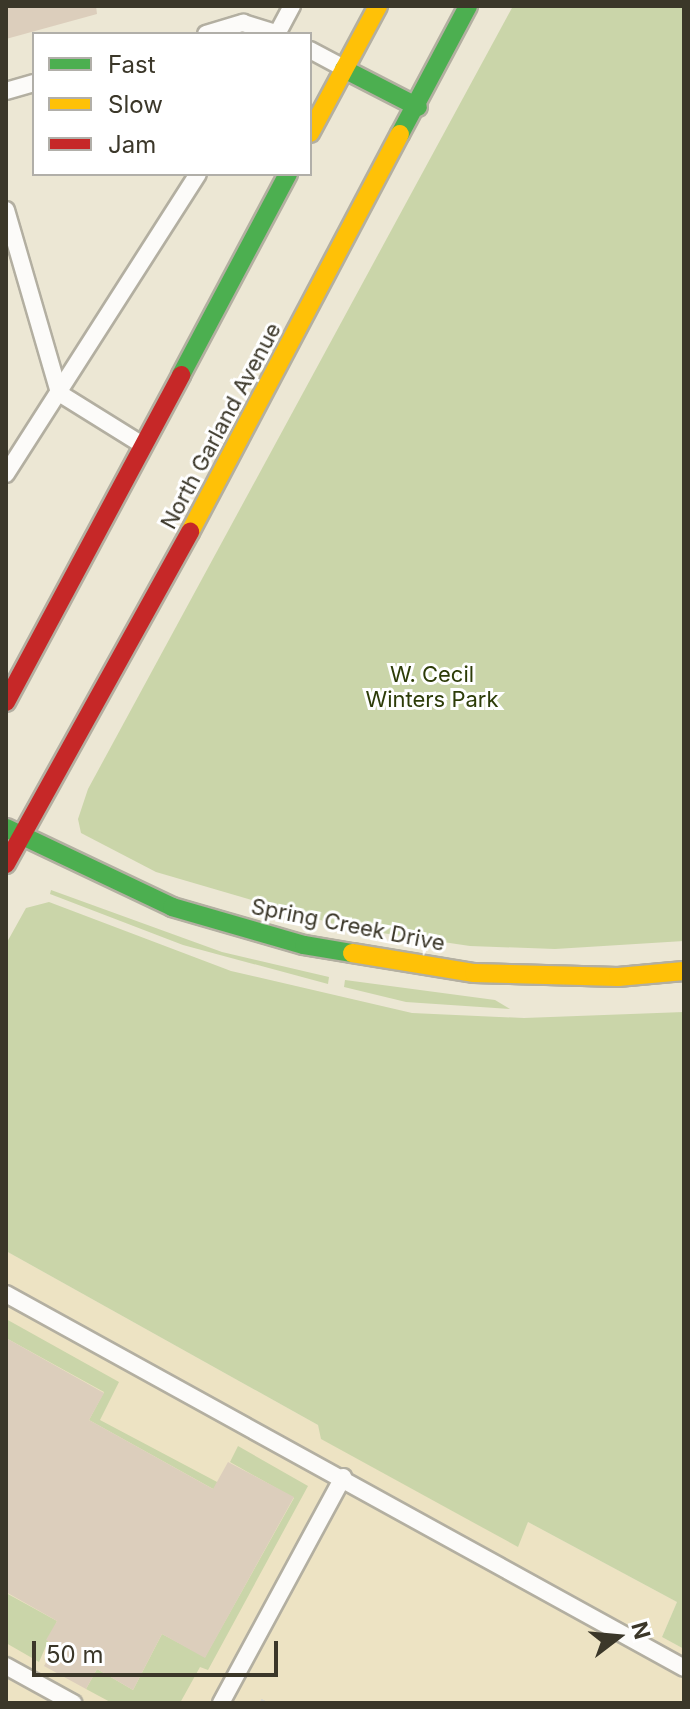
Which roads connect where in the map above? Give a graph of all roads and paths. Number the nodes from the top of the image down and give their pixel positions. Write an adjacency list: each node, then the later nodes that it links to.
1 (292, 6): 6 (lane)
2 (378, 6): 8 (main road)
3 (468, 6): 11 (main road, North Garland Avenue)
4 (213, 32): 5 (lane)
5 (272, 32)
6 (279, 32)
7 (312, 51): 8 (lane)
8 (344, 69): 11 (main road); 12 (main road)
9 (32, 84): 10 (lane)
10 (6, 91)
11 (418, 107): 20 (main road, North Garland Avenue)
12 (312, 129)
13 (197, 176): 16 (lane)
14 (287, 176): 17 (main road)
15 (6, 210): 16 (lane)
16 (59, 393): 17 (lane); 18 (lane)
17 (141, 444): 19 (main road)
18 (6, 474)
19 (6, 702)
20 (13, 832): 21 (main road, North Garland Avenue); 22 (main road, Spring Creek Drive)
21 (6, 864)
22 (684, 971)
23 (6, 1294): 24 (lane)
24 (343, 1477): 26 (lane); 28 (lane)
25 (6, 1666): 27 (lane)
26 (684, 1668)
27 (73, 1703)
28 (221, 1703)

